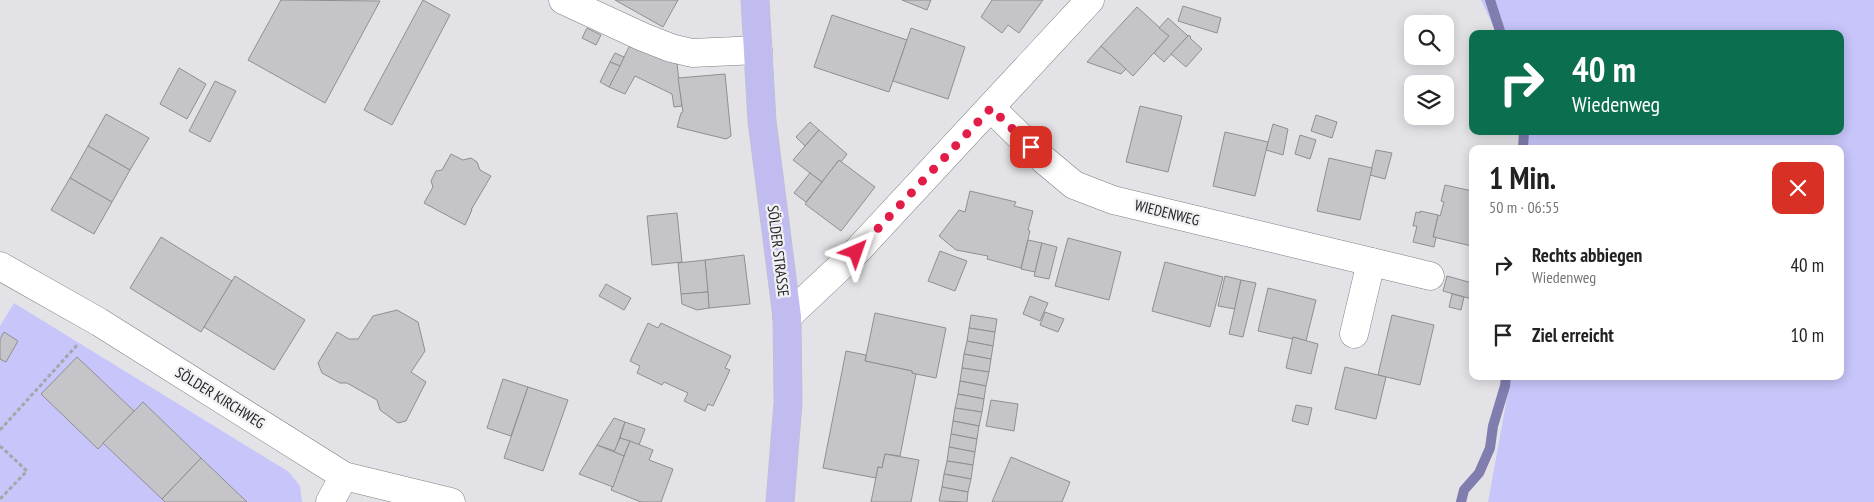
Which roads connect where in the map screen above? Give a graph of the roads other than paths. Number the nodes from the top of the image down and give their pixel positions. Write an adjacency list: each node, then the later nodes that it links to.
1 (563, 0): 4 (street)
2 (755, 0): 4 (main road, SÖLDER STRASSE)
3 (1090, 0): 5 (street)
4 (758, 50): 9 (main road, SÖLDER STRASSE)
5 (991, 108): 6 (street, WIEDENWEG); 9 (street)
6 (1371, 262): 8 (street, WIEDENWEG); 10 (street)
7 (0, 266): 11 (street, SÖLDER KIRCHWEG)
8 (1430, 276)
9 (787, 317): 14 (main road, SÖLDER STRASSE)
10 (1354, 334)
11 (344, 476): 12 (street); 13 (street, SÖLDER KIRCHWEG)
12 (330, 502)
13 (451, 502)
14 (780, 502)

